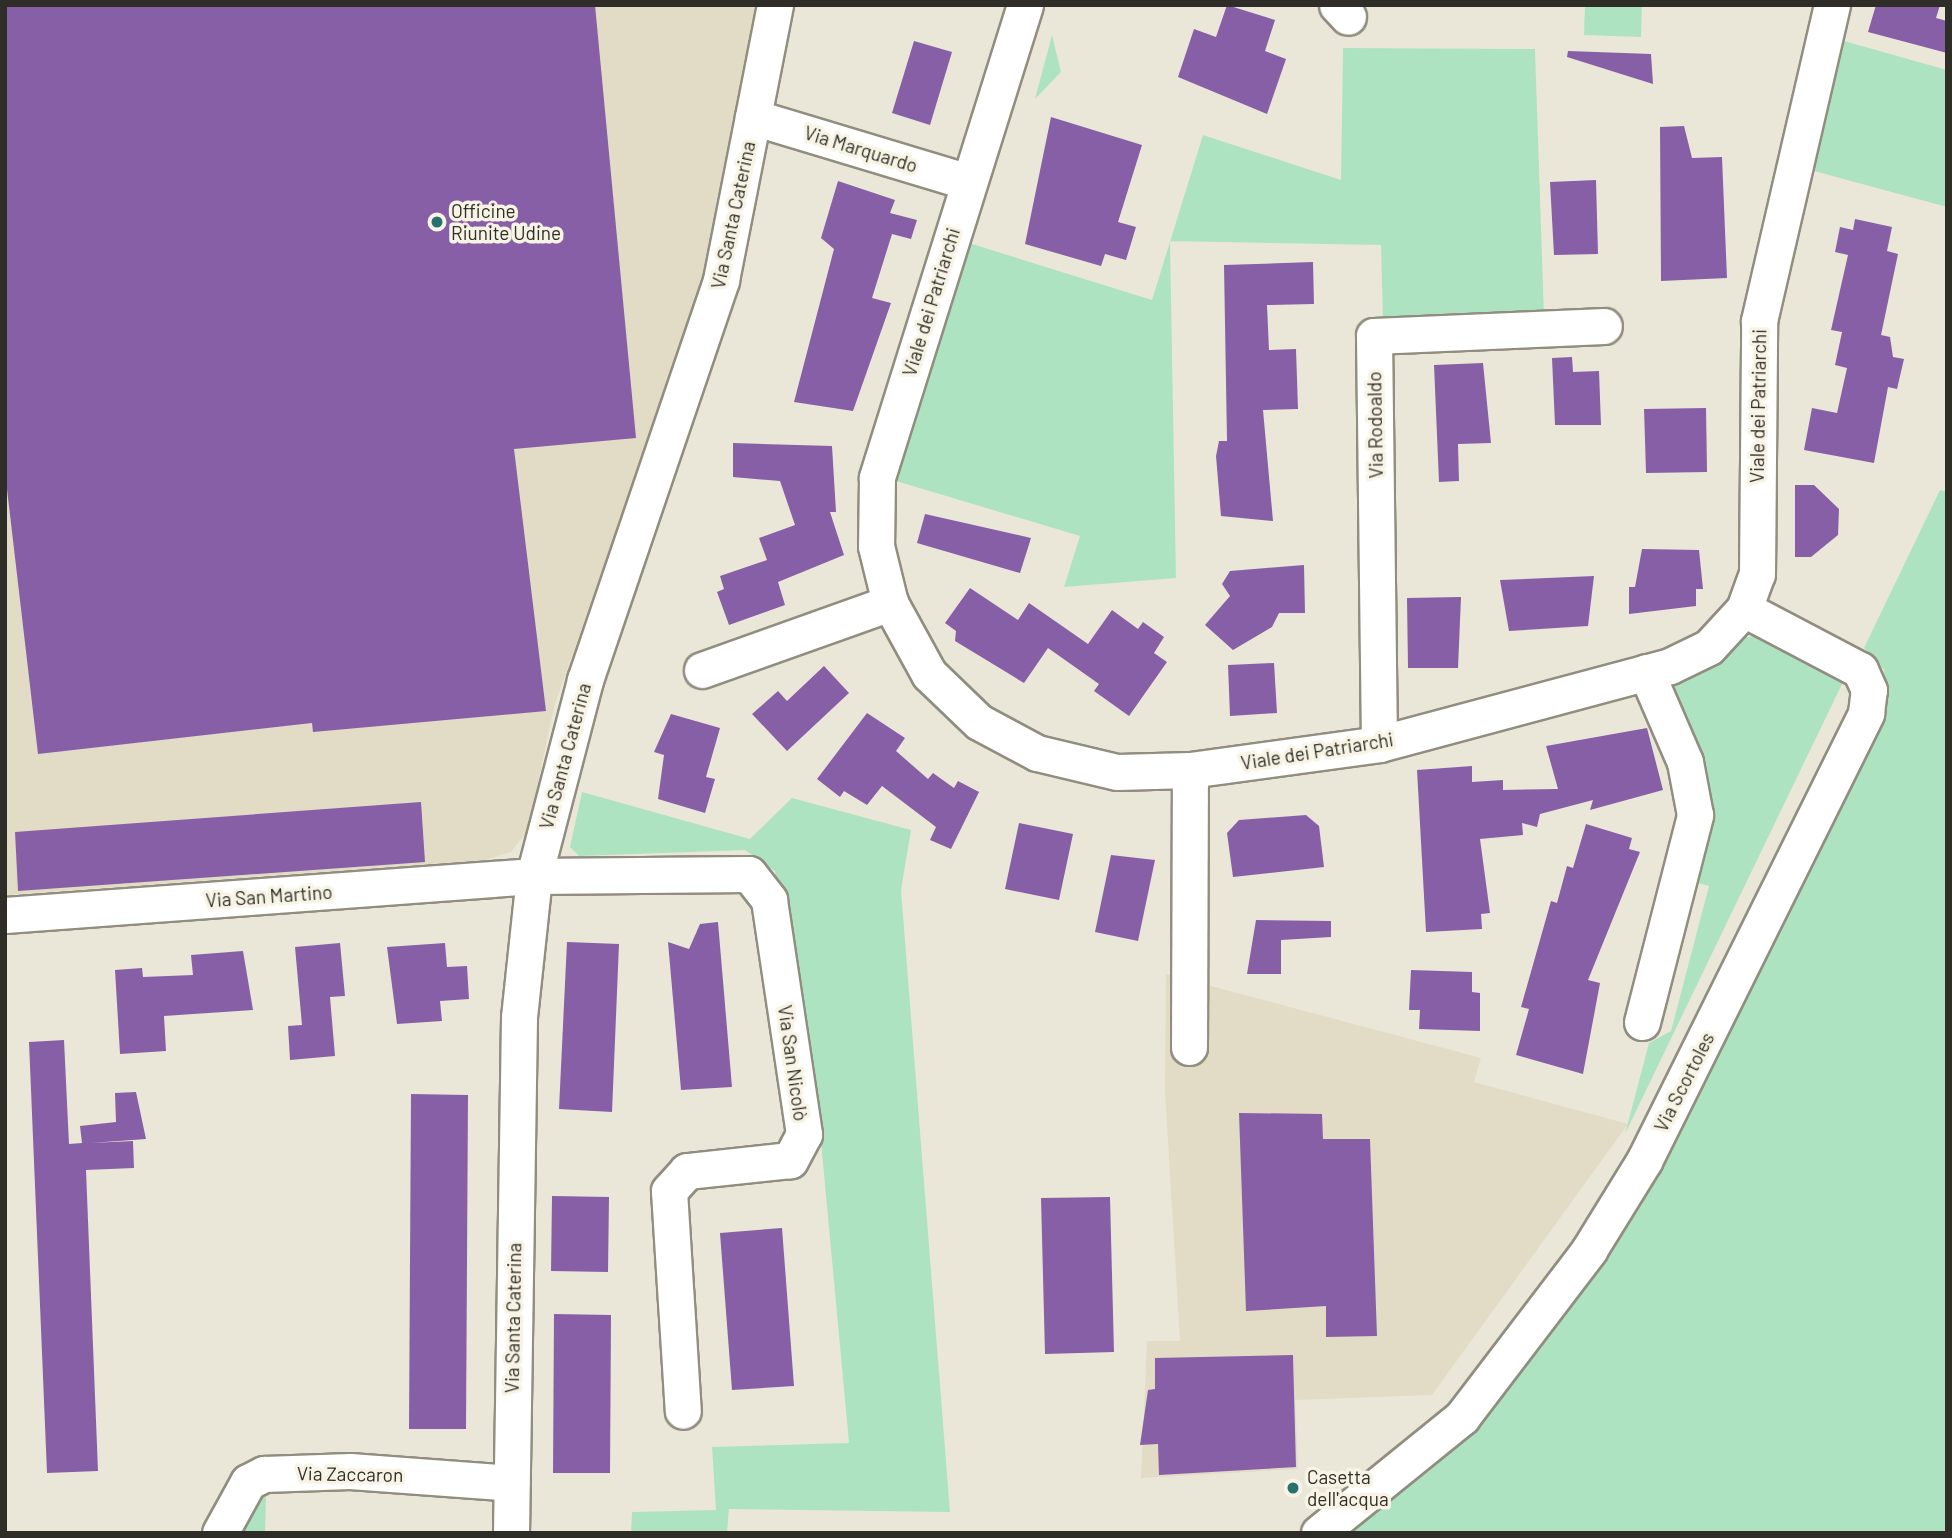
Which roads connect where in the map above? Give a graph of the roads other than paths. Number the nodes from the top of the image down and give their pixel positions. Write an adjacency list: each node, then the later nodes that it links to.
1 (775, 5): 4 (street, Via Santa Caterina)
2 (1026, 5): 5 (street, Viale dei Patriarchi)
3 (1832, 5): 8 (street, Viale dei Patriarchi)
4 (753, 117): 5 (street, Via Marquardo); 13 (street, Via Santa Caterina)
5 (968, 182): 7 (street, Viale dei Patriarchi)
6 (1604, 326): 11 (street, Via Rodoaldo)
7 (890, 603): 9 (street); 12 (street, Viale dei Patriarchi)
8 (1744, 609): 10 (street, Viale dei Patriarchi); 21 (street, Via Scortoles)
9 (702, 670)
10 (1646, 672): 11 (street, Viale dei Patriarchi); 15 (street)
11 (1379, 744): 12 (street, Viale dei Patriarchi)
12 (1190, 770): 16 (street)
13 (534, 877): 14 (street, Via San Martino); 17 (street, Via San Nicolò); 18 (street, Via Santa Caterina)
14 (5, 915)
15 (1642, 1022)
16 (1189, 1047)
17 (683, 1411)
18 (512, 1483): 19 (street, Via Zaccaron); 20 (street, Via Santa Caterina)
19 (220, 1533)
20 (511, 1533)
21 (1319, 1533)

